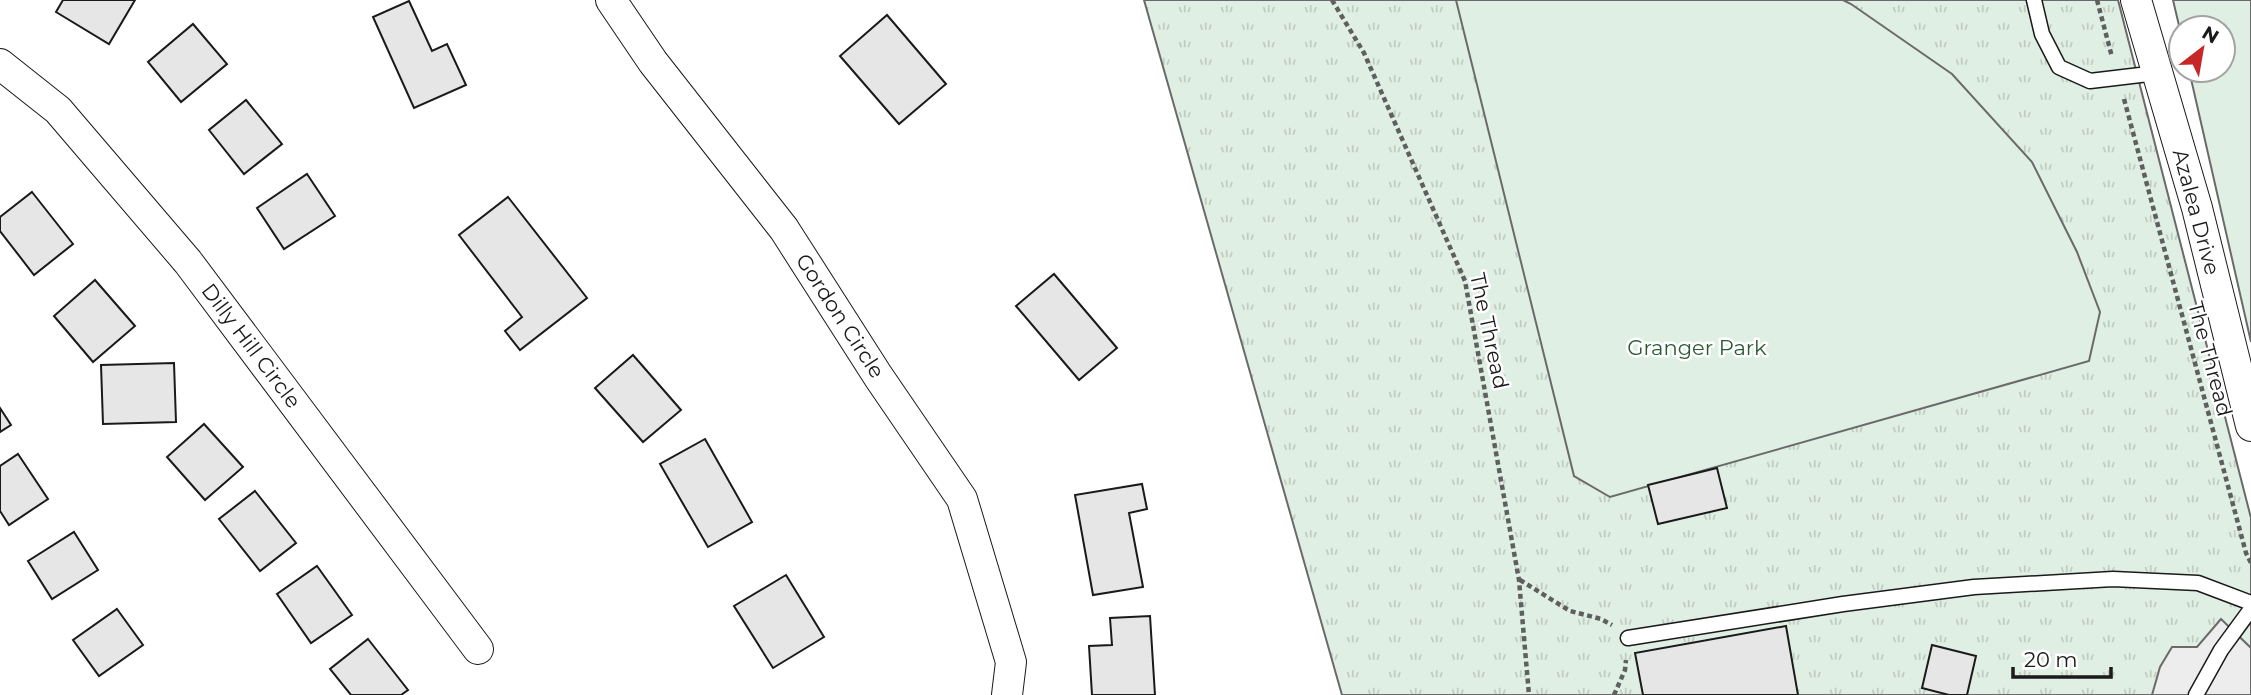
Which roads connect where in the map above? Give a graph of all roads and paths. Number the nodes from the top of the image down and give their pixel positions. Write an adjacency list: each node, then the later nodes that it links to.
1 (611, 0): 16 (street, Gordon Circle)
2 (1332, 0): 11 (path, The Thread)
3 (2034, 0): 8 (lane)
4 (2097, 0): 8 (path, The Thread)
5 (2136, 0): 7 (street, Azalea Drive)
6 (0, 64): 15 (street, Dilly Hill Circle)
7 (2157, 73): 8 (lane); 9 (street, Azalea Drive)
8 (2118, 78): 10 (path, The Thread)
9 (2251, 426)
10 (2251, 563)
11 (1519, 580): 14 (path); 17 (path, The Thread)
12 (2251, 603): 14 (lane)
13 (2251, 609): 19 (lane)
14 (1628, 638): 18 (path)
15 (478, 649)
16 (1007, 695)
17 (1529, 695)
18 (1614, 695)
19 (2196, 695)

